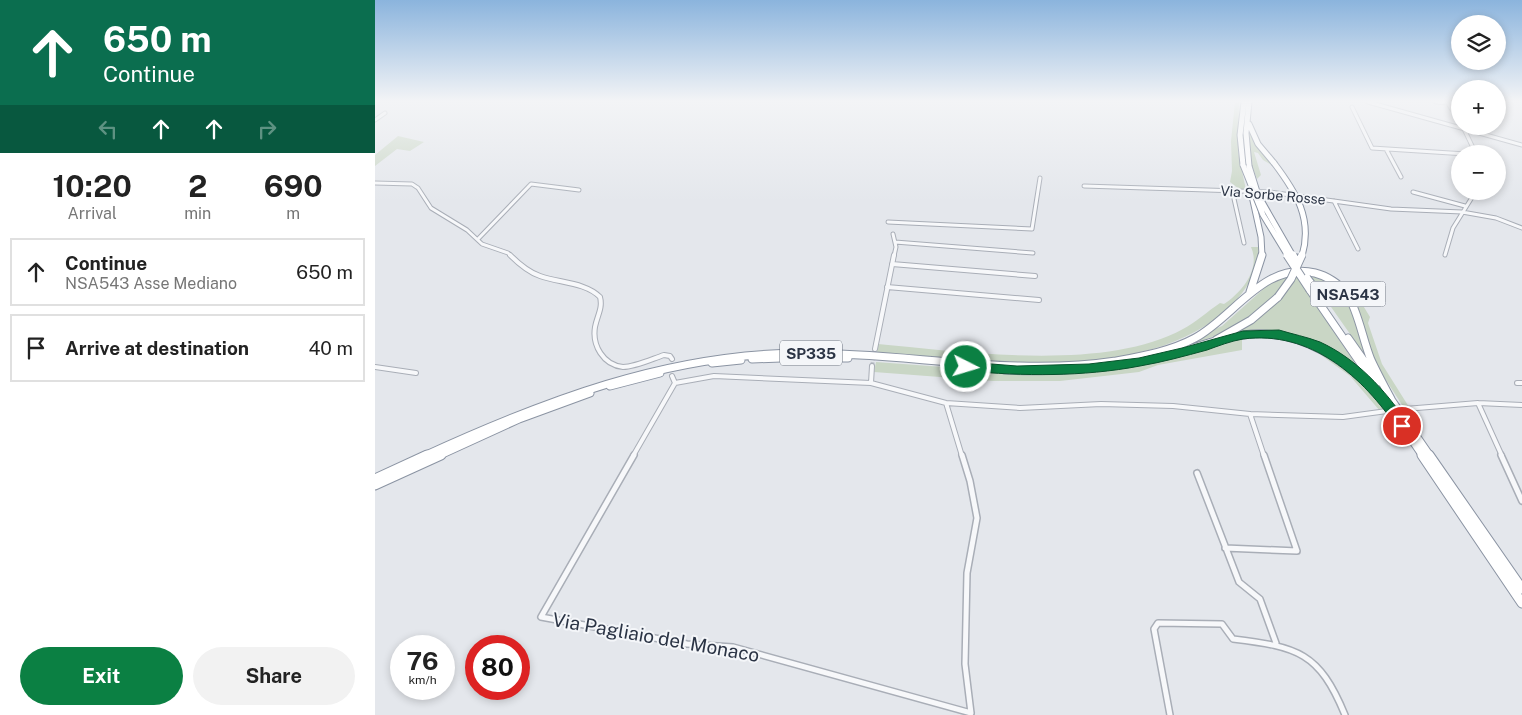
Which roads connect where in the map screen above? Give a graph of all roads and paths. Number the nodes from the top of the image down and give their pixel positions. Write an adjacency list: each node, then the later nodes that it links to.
1 (1240, 135): 9 (highway, NSA543)
2 (1247, 135): 9 (highway, NSA543)
3 (1252, 135): 37 (highway, NSA543, bridge)
4 (1366, 135): 7 (street)
5 (1487, 135): 6 (street)
6 (1522, 146)
7 (1386, 149): 8 (street); 10 (street)
8 (1451, 153)
9 (1246, 166): 17 (highway, NSA543, bridge); 34 (highway, NSA543, bridge)
10 (1401, 177)
11 (1040, 178): 22 (street)
12 (375, 183): 25 (street)
13 (1083, 186): 15 (street, Via Sorbe Rosse)
14 (579, 190): 25 (street)
15 (1232, 190): 19 (street, Via Sorbe Rosse); 27 (street)
16 (1413, 192): 20 (street)
17 (1253, 196): 34 (highway, NSA543, bridge); 35 (highway, NSA543)
18 (1469, 200): 20 (street)
19 (1334, 201): 21 (street, Via Sorbe Rosse); 28 (street)
20 (1465, 206): 21 (street)
21 (1462, 212): 23 (street, Via Sorbe Rosse); 30 (street)
22 (888, 222)
23 (1521, 229)
24 (893, 234): 26 (street)
25 (478, 239): 39 (street)
26 (895, 242): 29 (street); 31 (street)
27 (1244, 243)
28 (1358, 249)
29 (1033, 253)
30 (1445, 255)
31 (892, 264): 32 (street); 33 (street)
32 (1035, 276)
33 (887, 287): 36 (street); 38 (street)
34 (1313, 290): 46 (highway, NSA543)
35 (1250, 294): 46 (highway, NSA543); 54 (highway, SP335)
36 (1039, 300)
37 (1227, 337): 46 (highway, NSA543); 55 (highway, SP335)
38 (875, 349)
39 (672, 359)
40 (872, 366): 45 (street)
41 (375, 367): 42 (street)
42 (416, 373)
43 (672, 376): 44 (street)
44 (675, 383): 45 (street); 61 (street, Via Pagliaio del Monaco)
45 (871, 383): 47 (street)
46 (1389, 400): 58 (highway, NSA543); 59 (highway, NSA543)
47 (946, 403): 52 (street); 61 (street, Via Pagliaio del Monaco)
48 (1478, 403): 49 (street); 50 (street); 56 (street)
49 (1522, 406)
50 (1405, 409)
51 (1387, 412): 52 (street)
52 (1250, 414): 57 (street)
53 (1197, 473): 57 (street)
54 (375, 479)
55 (375, 485)
56 (1522, 501)
57 (1225, 548): 60 (street)
58 (1522, 588)
59 (1522, 603)
60 (1276, 643): 62 (street); 63 (street)
61 (971, 714)
62 (1170, 715)
63 (1345, 715)

